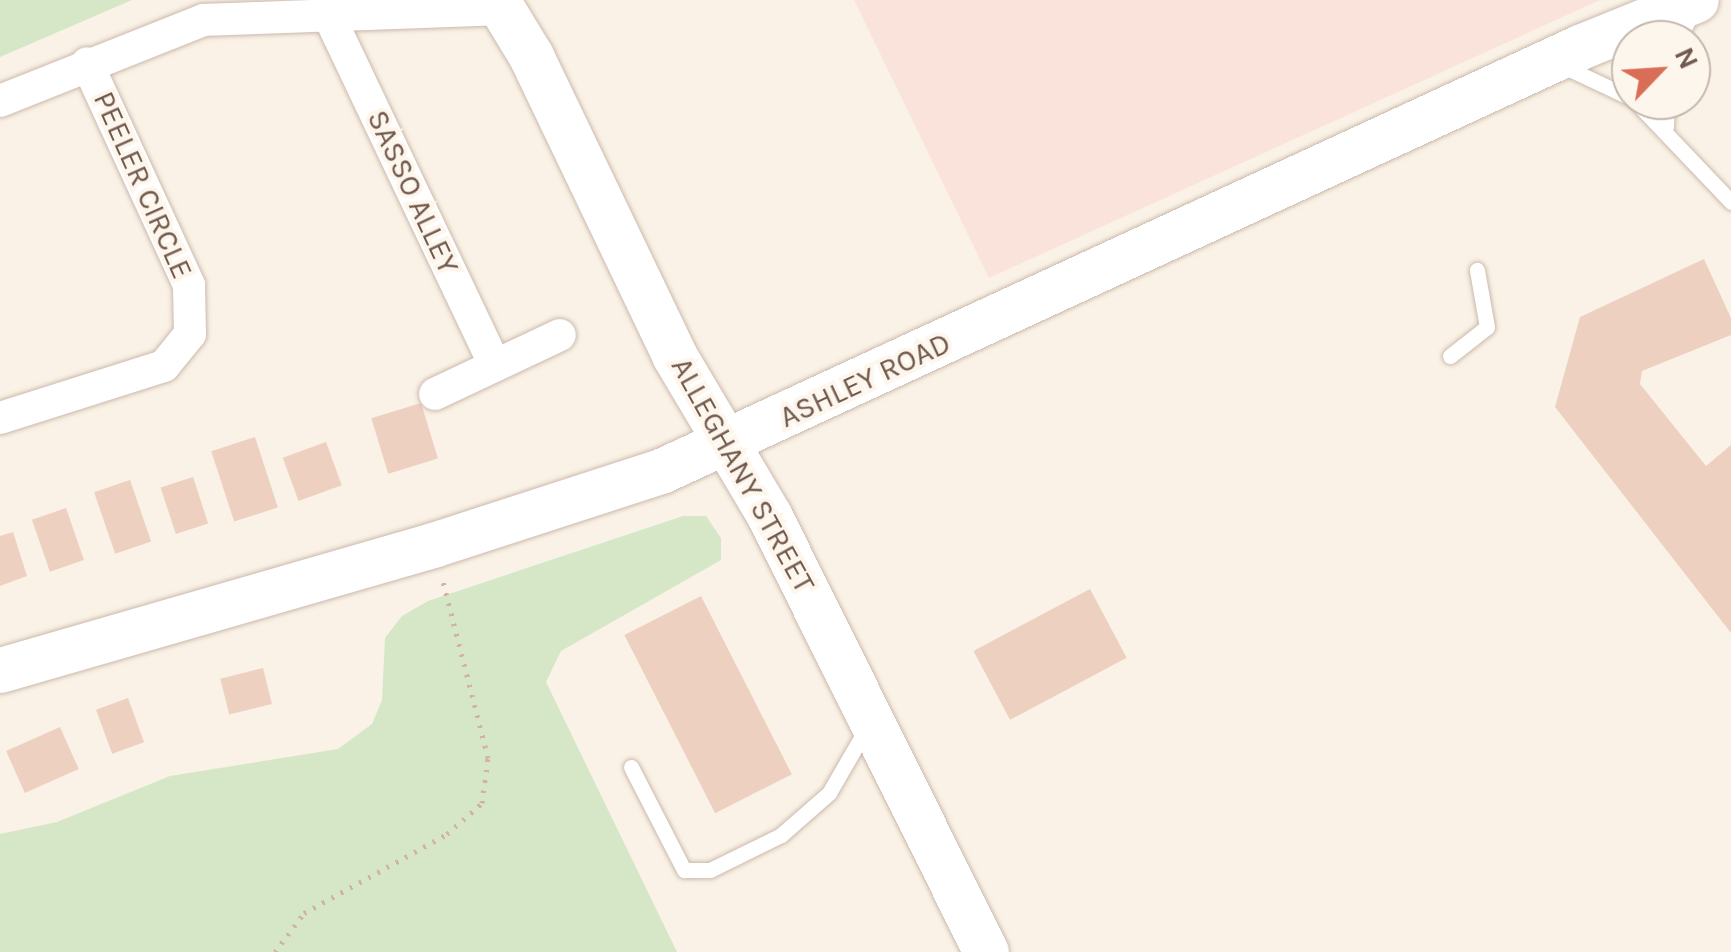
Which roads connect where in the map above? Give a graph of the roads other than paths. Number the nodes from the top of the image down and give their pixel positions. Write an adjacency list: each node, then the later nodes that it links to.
1 (1697, 0): 5 (street, ASHLEY ROAD)
2 (500, 5): 3 (street); 19 (street, ALLEGHANY STREET)
3 (390, 6): 4 (street)
4 (331, 20): 6 (street); 16 (street, SASSO ALLEY)
5 (1550, 61): 7 (lane); 19 (street, ASHLEY ROAD)
6 (87, 63): 8 (street); 18 (street, PEELER CIRCLE)
7 (1611, 85)
8 (0, 101)
9 (1658, 120): 11 (lane)
10 (1667, 120): 11 (lane)
11 (1666, 127): 12 (lane)
12 (1731, 202)
13 (1477, 270): 15 (lane)
14 (560, 336): 16 (street)
15 (1450, 356)
16 (496, 365): 17 (street)
17 (435, 394)
18 (3, 411)
19 (728, 444): 20 (street, ASHLEY ROAD); 21 (street, ALLEGHANY STREET)
20 (0, 670)
21 (872, 716): 22 (lane); 23 (street, ALLEGHANY STREET)
22 (631, 767)
23 (986, 952)

